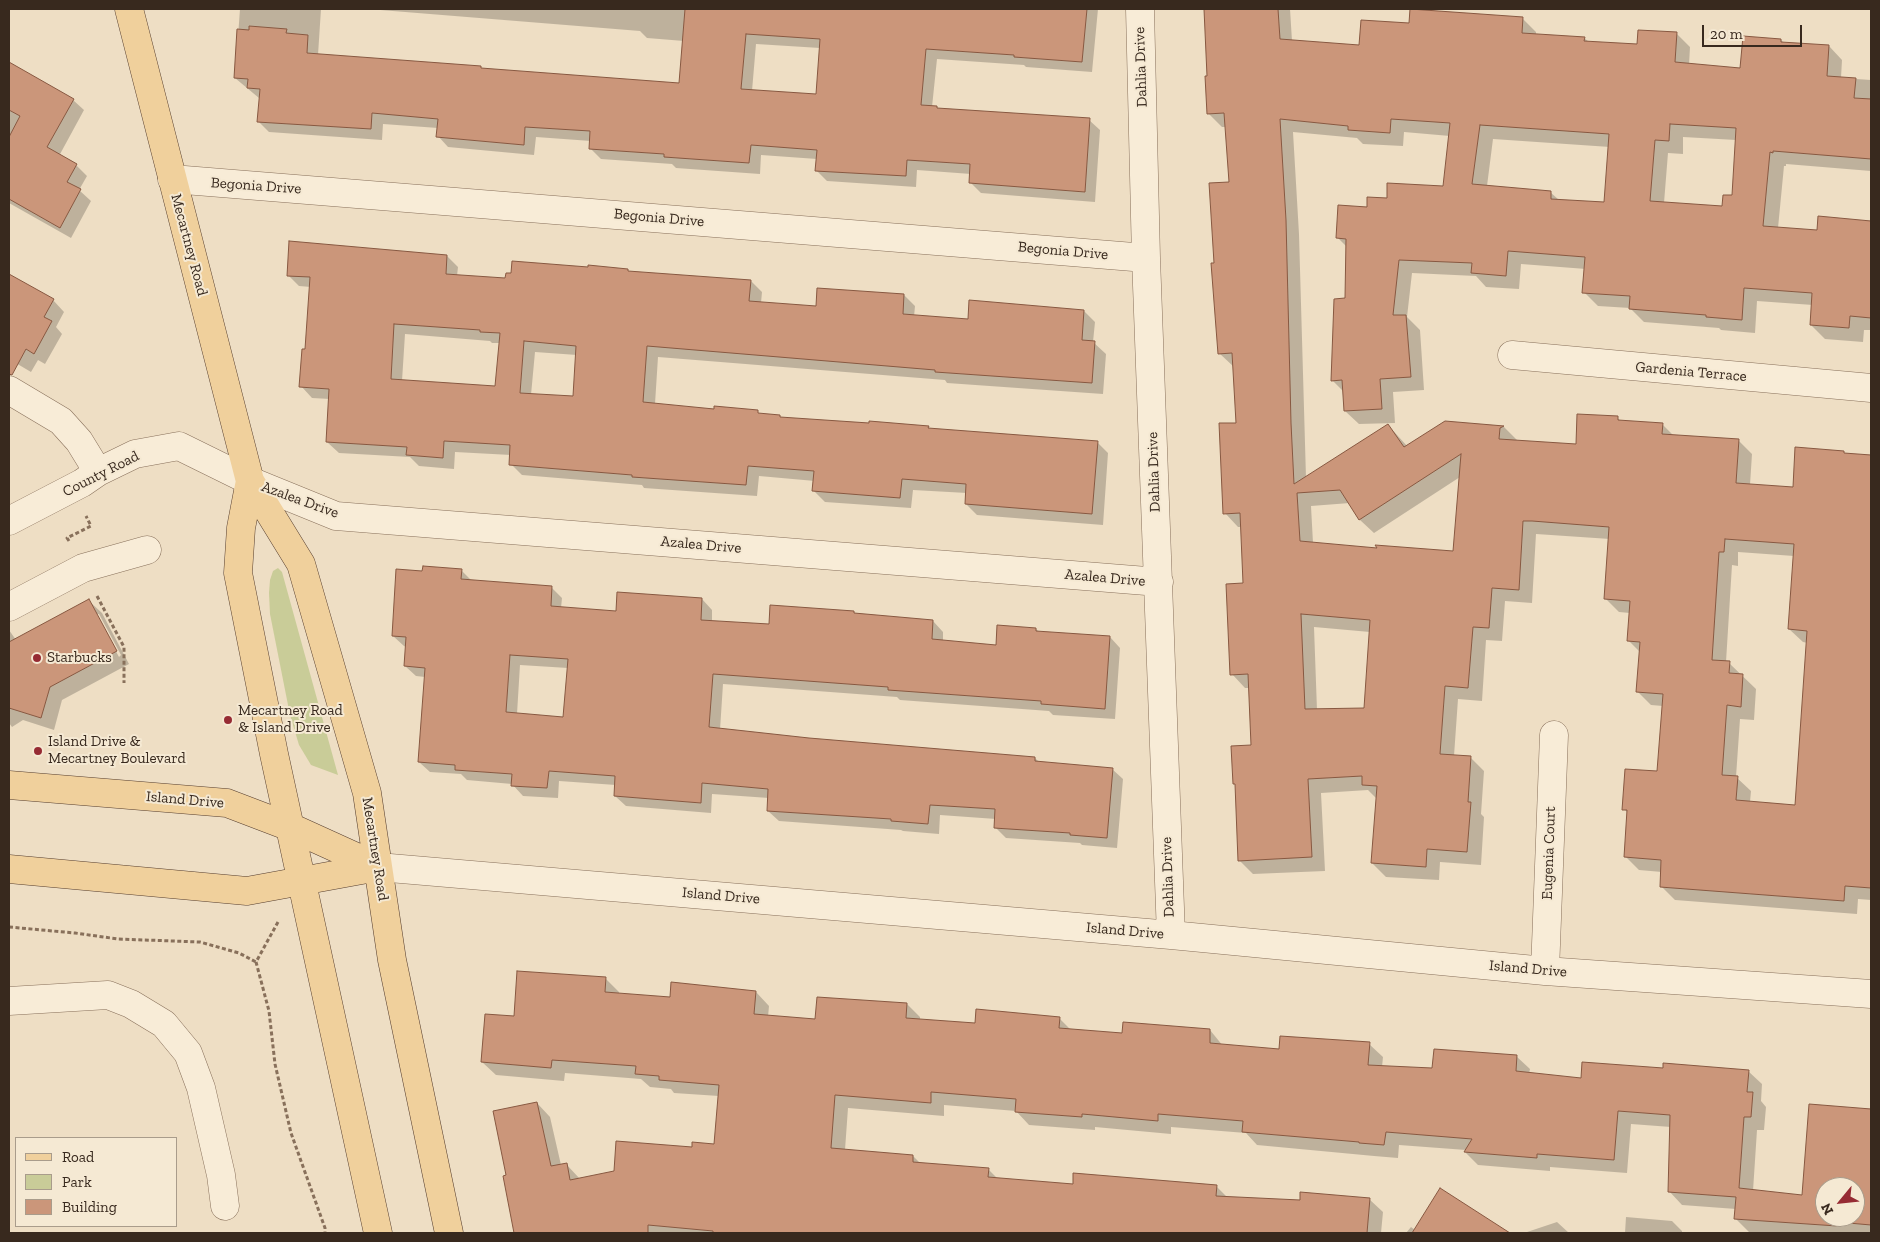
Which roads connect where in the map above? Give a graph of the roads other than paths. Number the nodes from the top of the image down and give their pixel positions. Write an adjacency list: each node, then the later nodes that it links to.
1 (129, 9): 3 (main road, Mecartney Road)
2 (1140, 9): 4 (street, Dahlia Drive)
3 (172, 180): 4 (street, Begonia Drive); 9 (main road, Mecartney Road)
4 (1146, 258): 12 (street, Dahlia Drive)
5 (1512, 355): 6 (street, Gardenia Terrace)
6 (1871, 388)
7 (9, 390): 8 (street)
8 (98, 472): 9 (street, County Road); 10 (street, County Road)
9 (250, 481): 12 (street, Azalea Drive); 16 (main road, Mecartney Road); 17 (main road, Mecartney Road)
10 (9, 521)
11 (147, 550): 13 (street)
12 (1158, 582): 20 (street, Dahlia Drive)
13 (9, 607)
14 (1554, 735): 21 (street, Eugenia Court)
15 (9, 785): 16 (main road, Island Drive)
16 (290, 827): 17 (main road, Island Drive); 19 (main road, Mecartney Road)
17 (378, 867): 19 (main road, Island Drive); 20 (street, Island Drive); 26 (main road, Mecartney Road)
18 (9, 869): 19 (main road, Island Drive)
19 (302, 881): 25 (main road, Mecartney Road)
20 (1171, 935): 21 (street, Island Drive)
21 (1545, 971): 22 (street, Island Drive)
22 (1871, 994)
23 (9, 1001): 24 (street)
24 (225, 1206)
25 (378, 1233)
26 (449, 1233)

